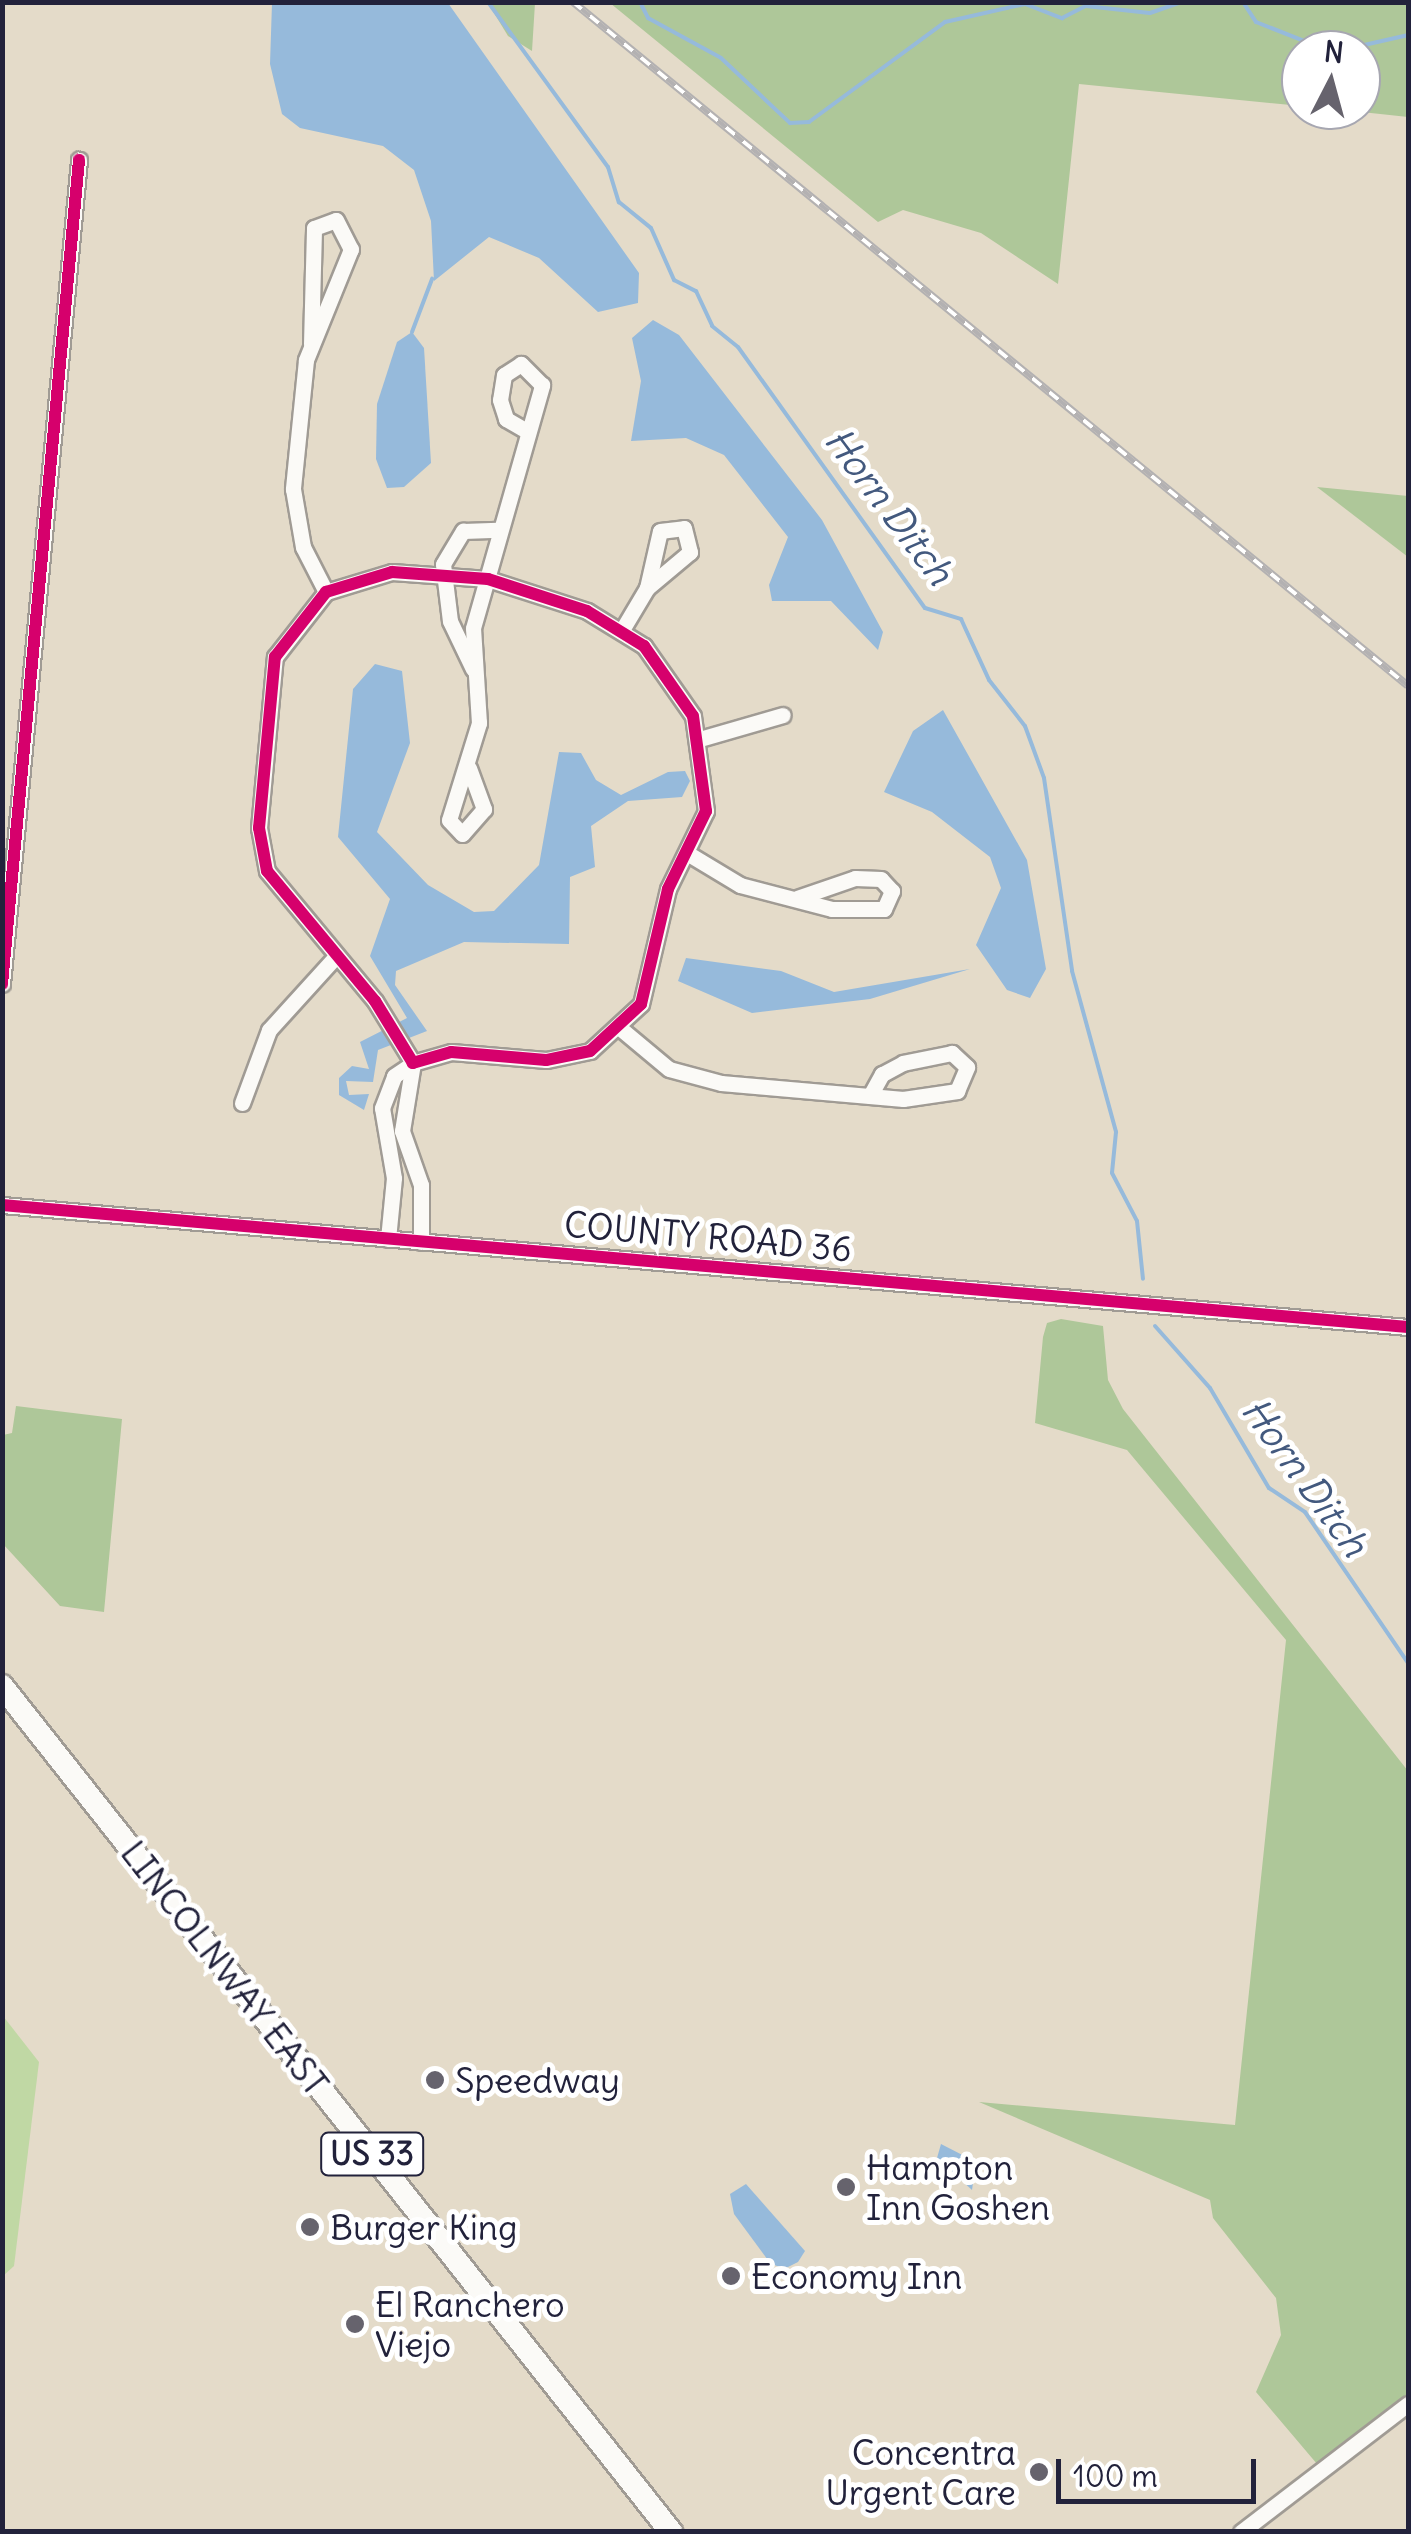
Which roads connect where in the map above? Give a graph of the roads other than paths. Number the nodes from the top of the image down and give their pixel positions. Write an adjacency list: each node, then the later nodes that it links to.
1 (79, 160): 17 (street)
2 (311, 344): 2 (street); 8 (street)
3 (525, 430): 4 (street)
4 (498, 530): 5 (street); 6 (street)
5 (442, 573): 6 (street); 8 (street); 10 (street)
6 (488, 579): 9 (street); 10 (street)
7 (647, 588): 9 (street)
8 (326, 592): 16 (street)
9 (622, 630): 12 (street)
10 (475, 672): 13 (street)
11 (783, 715): 12 (street)
12 (700, 738): 14 (street)
13 (469, 768)
14 (687, 853): 15 (street); 18 (street)
15 (798, 898): 15 (street)
16 (336, 956): 19 (street); 21 (street)
17 (2, 984)
18 (621, 1030): 19 (street); 20 (street)
19 (413, 1064): 23 (street); 24 (street)
20 (870, 1096): 20 (street)
21 (242, 1103)
22 (2, 1205): 23 (street, COUNTY ROAD 36)
23 (388, 1239): 24 (street, COUNTY ROAD 36)
24 (421, 1242): 25 (street, COUNTY ROAD 36)
25 (1408, 1328)
26 (2, 1686): 28 (highway, LINCOLNWAY EAST / US 33)
27 (1408, 2404): 29 (street)
28 (671, 2532)
29 (1240, 2532)

